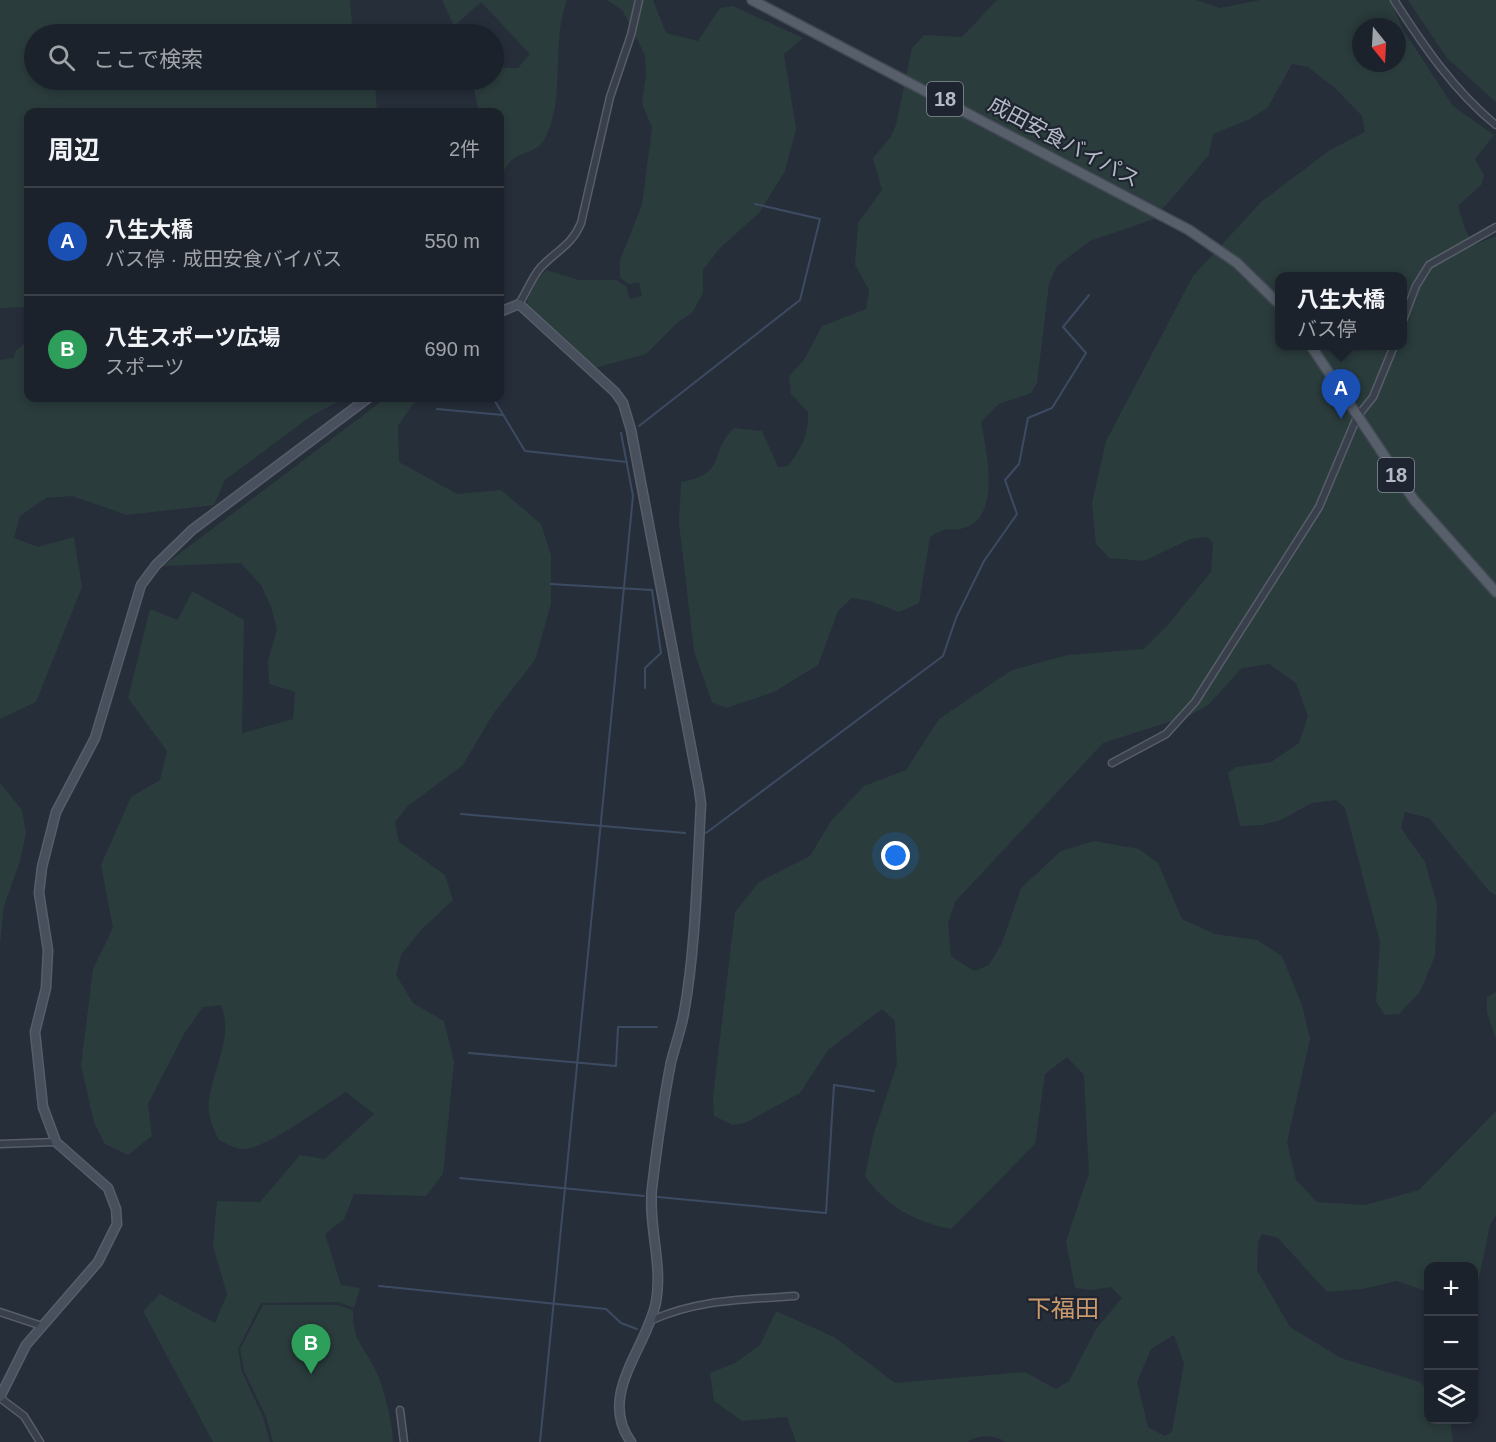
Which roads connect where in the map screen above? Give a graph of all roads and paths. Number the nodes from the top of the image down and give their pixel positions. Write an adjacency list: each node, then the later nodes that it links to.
1 (639, 0): 7 (street)
2 (752, 0): 6 (main road, 成田安食バイパス / 18)
3 (1394, 0): 4 (street)
4 (1496, 125)
5 (1496, 226): 9 (street)
6 (1275, 299)
7 (519, 304): 8 (street); 20 (street)
8 (504, 310)
9 (1407, 310)
10 (1314, 350): 13 (main road, 18)
11 (1392, 350): 13 (street)
12 (363, 402): 16 (street)
13 (1357, 417): 14 (main road, 18); 15 (street)
14 (1496, 592)
15 (1112, 763)
16 (56, 1142): 17 (street); 21 (street)
17 (0, 1144)
18 (795, 1296): 20 (street)
19 (0, 1312): 21 (street)
20 (652, 1320): 26 (street)
21 (42, 1326): 22 (street)
22 (0, 1397): 24 (street)
23 (400, 1410): 25 (street)
24 (40, 1442)
25 (404, 1442)
26 (631, 1442)

